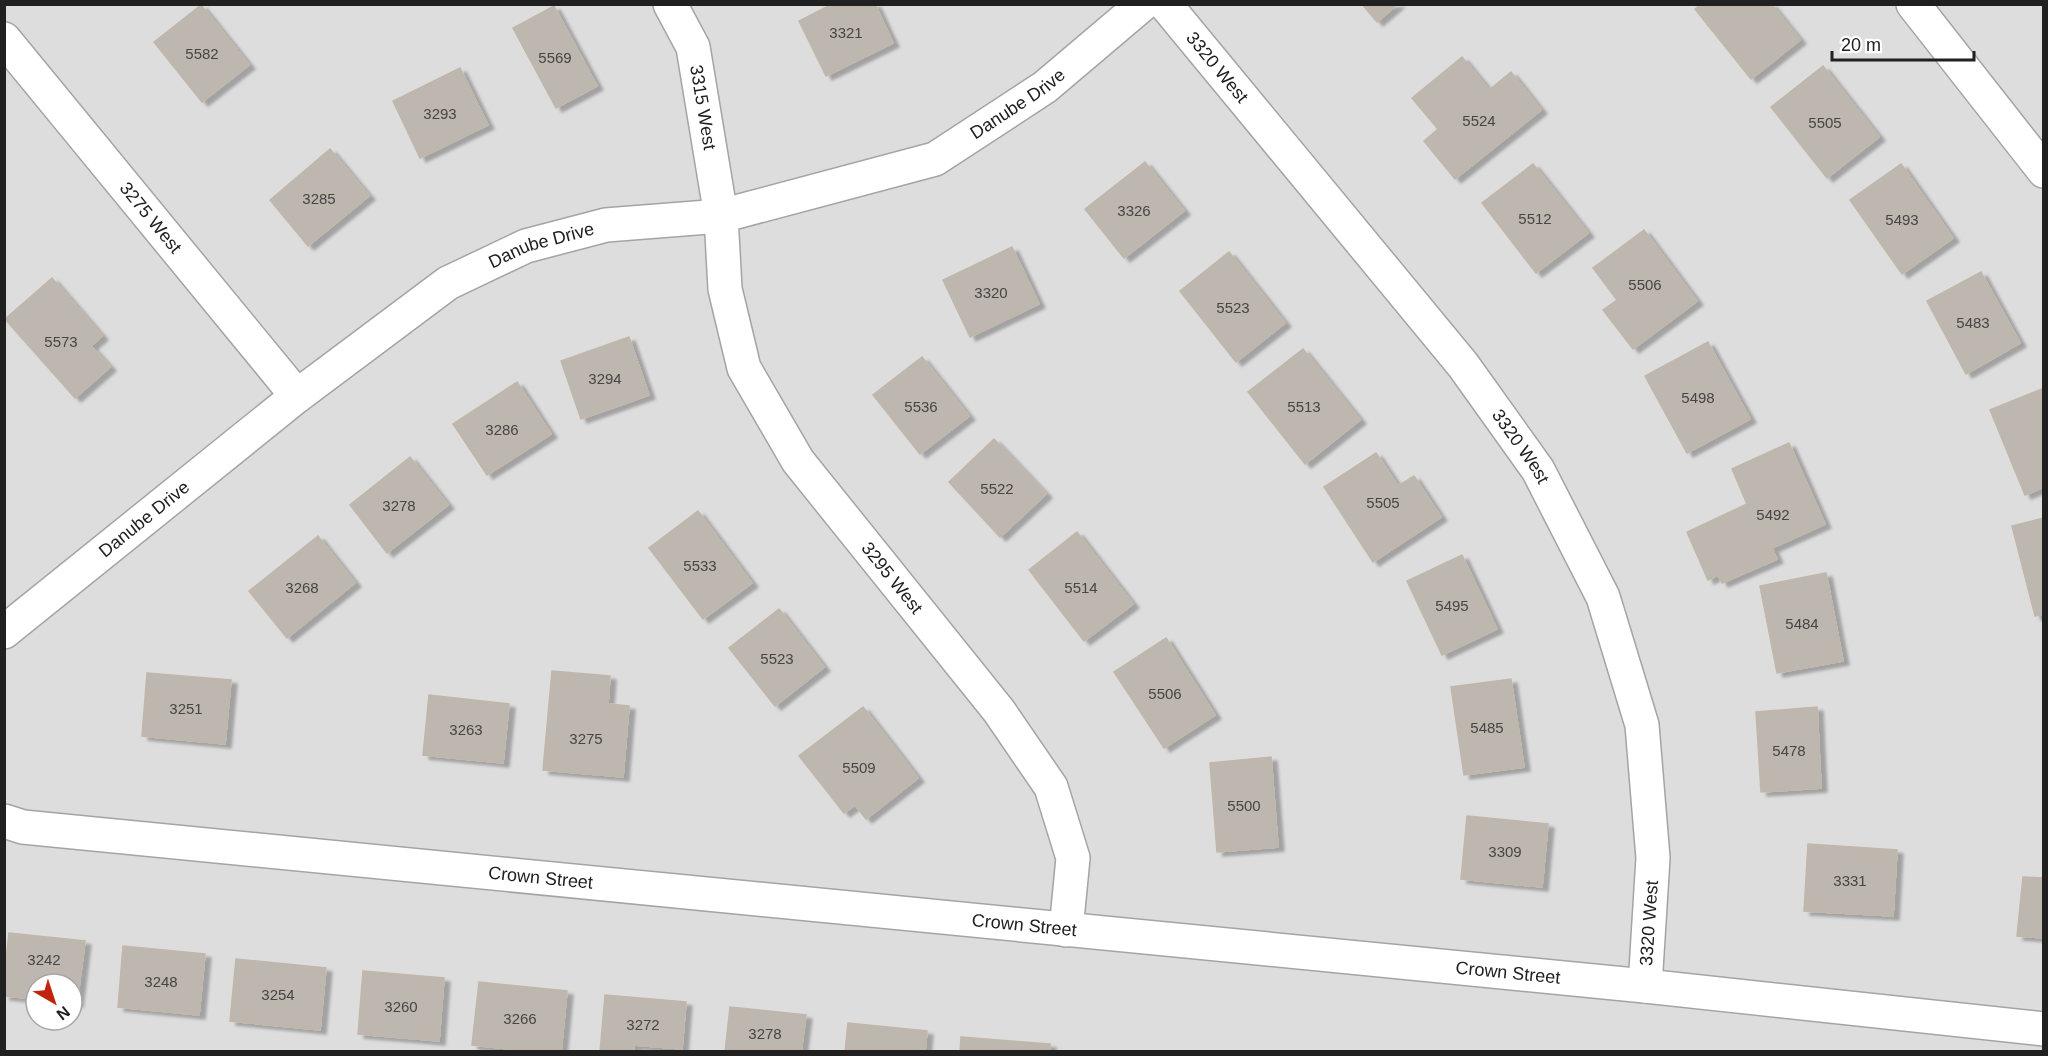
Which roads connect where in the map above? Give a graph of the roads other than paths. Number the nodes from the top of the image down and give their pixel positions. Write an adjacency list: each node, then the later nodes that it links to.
1 (670, 4): 7 (street, 3315 West)
2 (1143, 4): 7 (street, Danube Drive)
3 (1165, 4): 12 (street, 3320 West)
4 (1913, 4): 6 (street)
5 (4, 39): 8 (street, 3275 West)
6 (2043, 171)
7 (721, 216): 8 (street, Danube Drive); 11 (street, 3295 West)
8 (297, 396): 9 (street, Danube Drive)
9 (4, 632)
10 (4, 821): 11 (street, Crown Street)
11 (1066, 930): 12 (street, Crown Street)
12 (1645, 986): 13 (street, Crown Street)
13 (2043, 1029)

